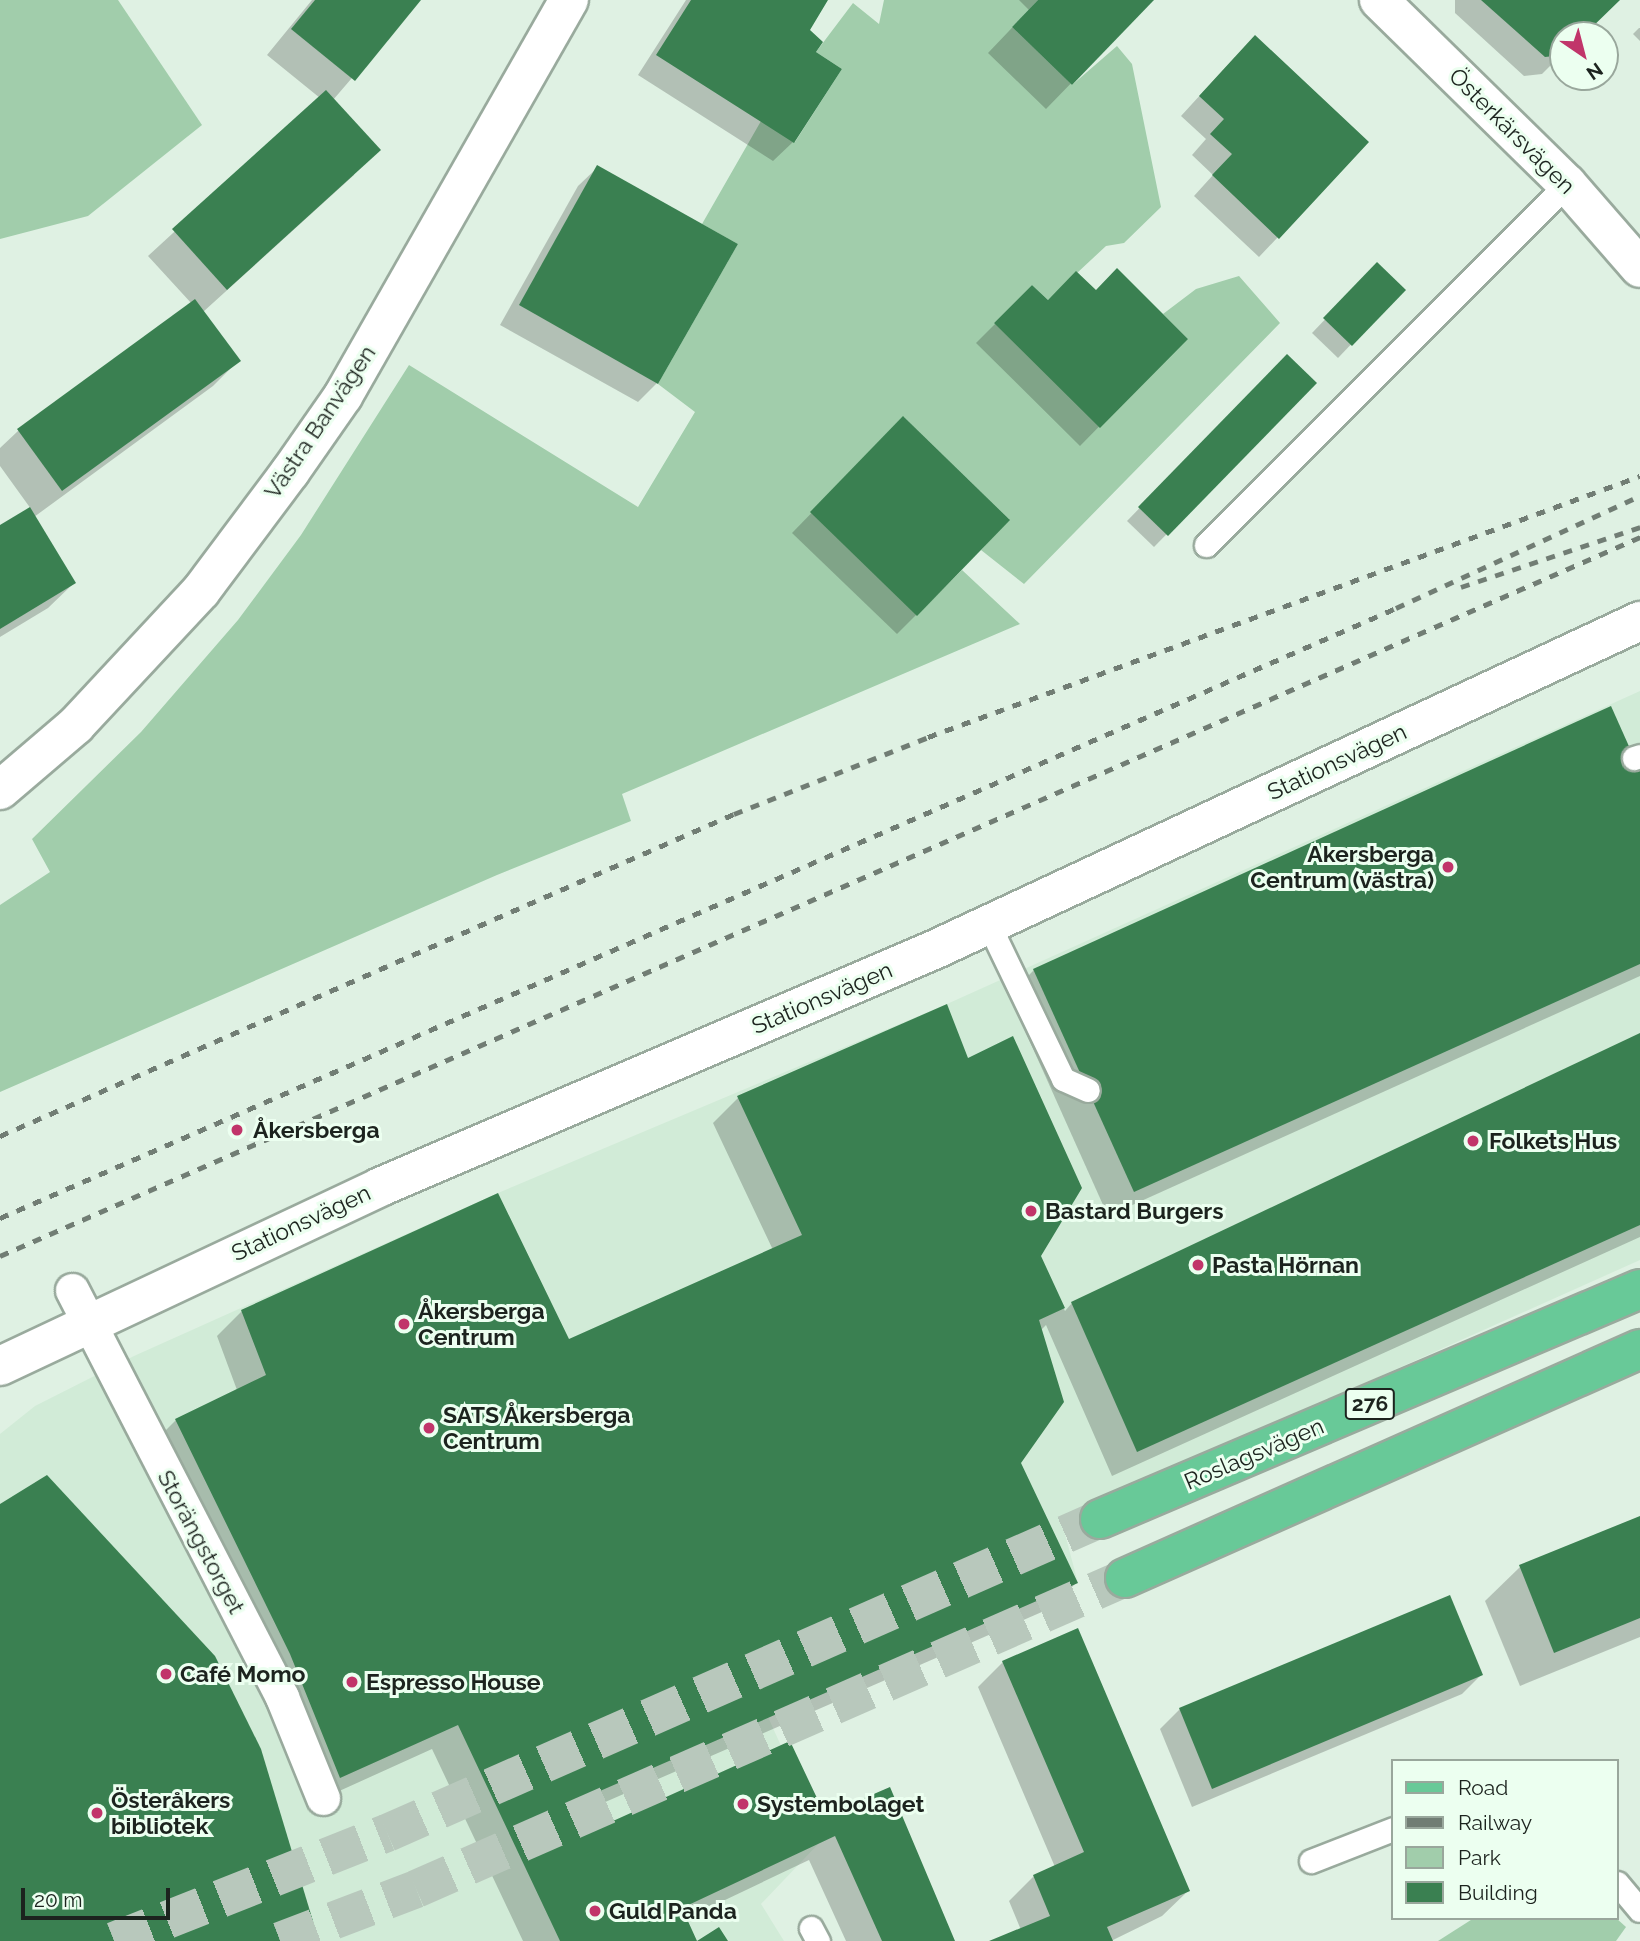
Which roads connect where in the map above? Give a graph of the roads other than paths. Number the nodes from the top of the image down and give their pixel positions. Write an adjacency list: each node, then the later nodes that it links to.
1 (569, 0): 7 (street, Västra Banvägen)
2 (1379, 0): 3 (street, Österkärsvägen)
3 (1567, 184): 4 (street, Österkärsvägen); 5 (lane)
4 (1640, 268)
5 (1206, 545)
6 (1640, 621): 8 (street, Stationsvägen)
7 (0, 790)
8 (988, 923): 9 (lane); 11 (street, Stationsvägen)
9 (1088, 1090)
10 (1640, 1289): 14 (main road, Roslagsvägen / 276)
11 (79, 1306): 13 (street, Stationsvägen); 16 (street, Storängstorget)
12 (1640, 1349): 15 (main road, 276)
13 (0, 1366)
14 (1100, 1520)
15 (1125, 1578)
16 (323, 1798)
17 (1392, 1829): 18 (lane)
18 (1311, 1861)
19 (1619, 1886): 20 (lane)
20 (1640, 1910)

